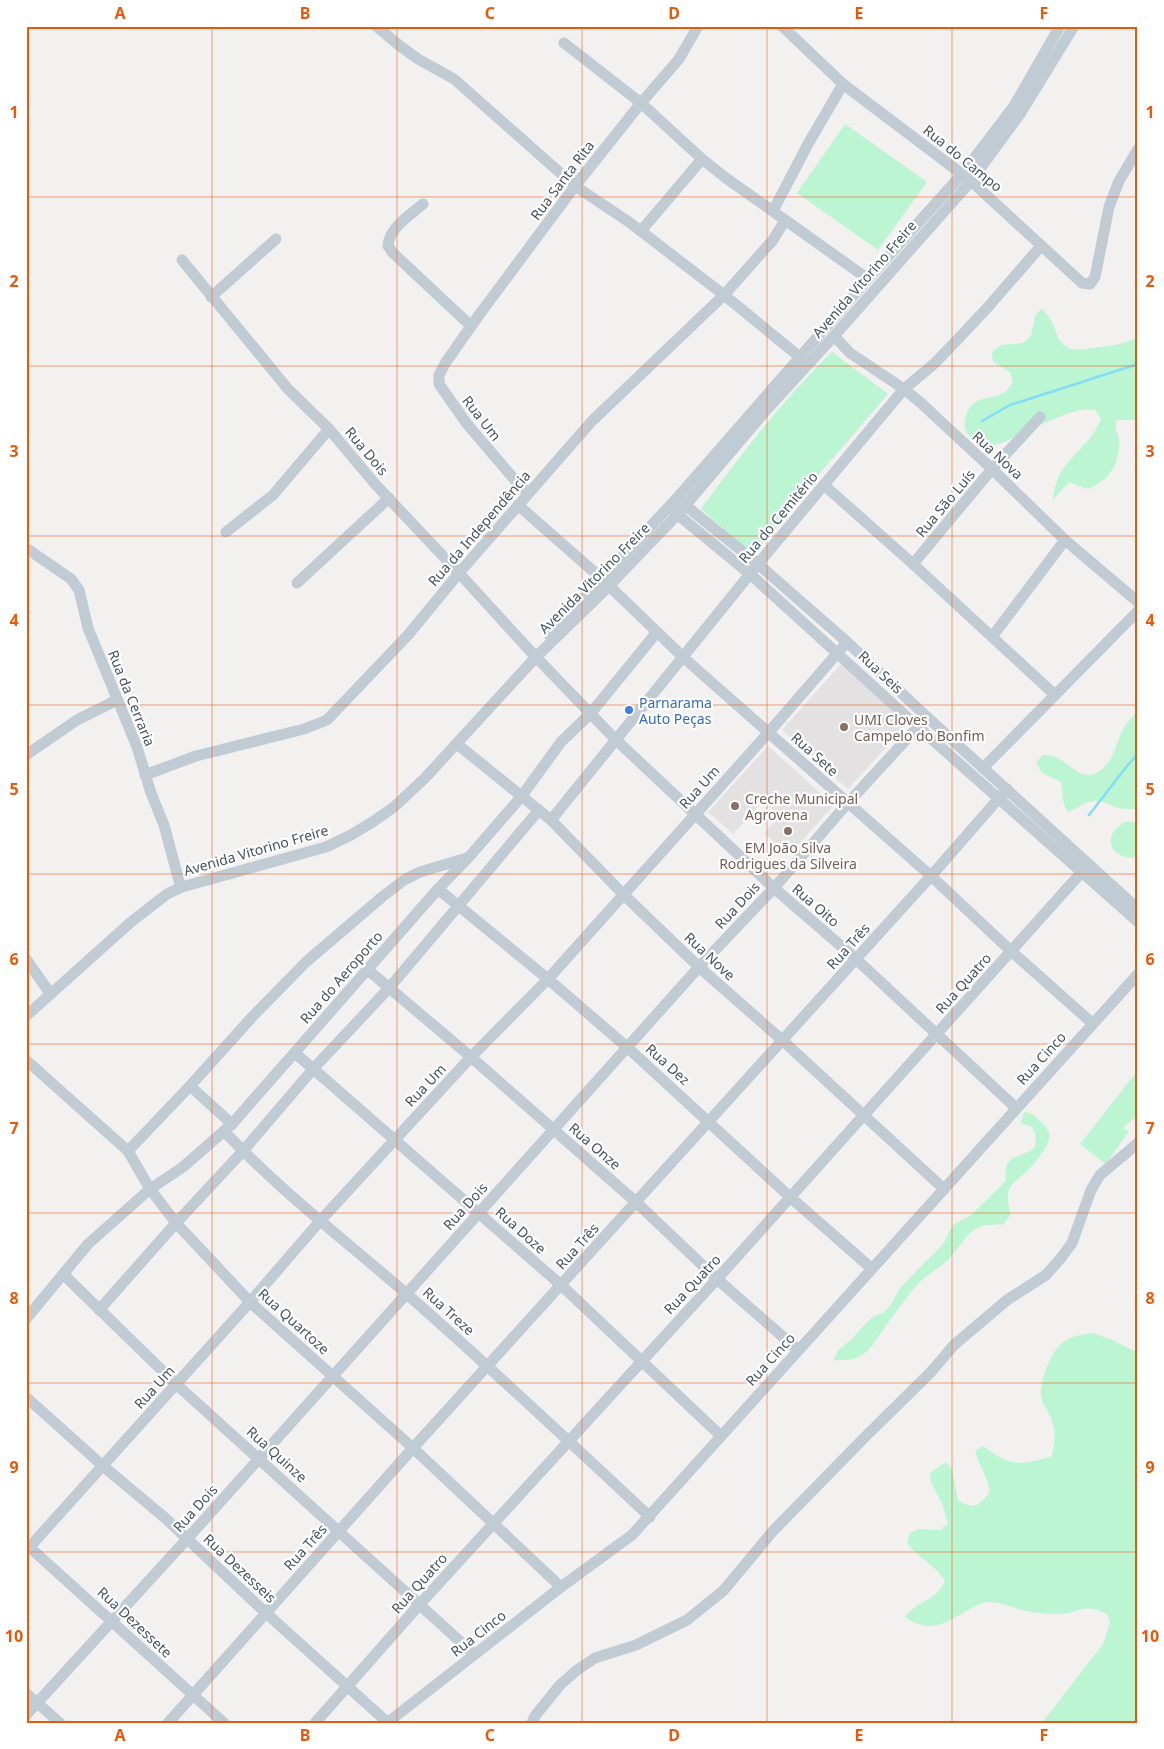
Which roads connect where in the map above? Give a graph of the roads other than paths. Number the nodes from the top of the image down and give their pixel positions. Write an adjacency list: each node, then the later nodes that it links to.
1 (376, 26): 13 (street)
2 (698, 26): 9 (street, Rua Santa Rita)
3 (782, 26): 8 (street, Rua do Campo)
4 (1060, 26): 7 (street, Avenida Vitorino Freire)
5 (1074, 26): 7 (street, Avenida Vitorino Freire)
6 (564, 43): 9 (street)
7 (1048, 58): 12 (street, Avenida Vitorino Freire)
8 (843, 84): 12 (street, Rua do Campo); 15 (street)
9 (640, 104): 11 (street); 13 (street, Rua Santa Rita)
10 (1138, 149): 19 (street, Rua do Campo)
11 (702, 159): 15 (street); 17 (street)
12 (967, 177): 19 (street, Rua do Campo); 21 (street, Avenida Vitorino Freire); 25 (street, Avenida Vitorino Freire)
13 (575, 186): 17 (street); 24 (street, Rua Santa Rita)
14 (423, 204): 24 (street)
15 (773, 211): 16 (street)
16 (784, 220): 21 (street); 22 (street, Rua da Independência)
17 (641, 231): 22 (street)
18 (276, 239): 23 (street)
19 (1041, 246): 28 (street, Rua do Cemitério)
20 (182, 260): 23 (street, Rua Dois)
21 (868, 279): 27 (street, Avenida Vitorino Freire)
22 (724, 295): 27 (street); 33 (street, Rua da Independência)
23 (212, 297): 30 (street, Rua Dois)
24 (471, 326): 26 (street, Rua Santa Rita)
25 (834, 336): 28 (street, Rua Nova); 35 (street, Avenida Vitorino Freire)
26 (452, 354): 33 (street, Rua Um)
27 (801, 358): 35 (street, Avenida Vitorino Freire)
28 (904, 389): 31 (street, Rua Nova); 32 (street, Rua do Cemitério)
29 (1040, 417): 31 (street, Rua São Luís)
30 (329, 429): 34 (street, Rua Dois); 38 (street)
31 (992, 469): 39 (street, Rua Nova); 42 (street, Rua São Luís)
32 (824, 484): 41 (street, Rua do Cemitério); 42 (street)
33 (528, 493): 36 (street, Rua da Independência)
34 (390, 498): 43 (street, Rua Dois); 45 (street)
35 (682, 502): 37 (street, Avenida Vitorino Freire); 41 (street)
36 (518, 505): 43 (street, Rua da Independência); 46 (street)
37 (673, 511): 44 (street, Rua Seis); 46 (street, Avenida Vitorino Freire)
38 (226, 532)
39 (1065, 540): 47 (street, Rua Nova); 50 (street)
40 (26, 548): 56 (street, Rua da Cerraria)
41 (758, 564): 44 (street, Rua do Cemitério); 51 (street)
42 (913, 564): 50 (street)
43 (459, 573): 53 (street, Rua Dois); 65 (street, Rua da Independência)
44 (750, 574): 52 (street, Rua Seis); 54 (street, Rua do Cemitério)
45 (297, 583)
46 (604, 583): 49 (street, Rua Sete); 53 (street, Avenida Vitorino Freire)
47 (1138, 602)
48 (1138, 611): 55 (street)
49 (657, 632): 54 (street, Rua Sete); 57 (street, Rua do Aeroporto)
50 (992, 637): 55 (street)
51 (847, 642): 52 (street, Rua Um); 58 (street)
52 (838, 653): 59 (street, Rua Seis); 60 (street, Rua Um)
53 (534, 655): 57 (street, Rua Oito); 62 (street, Avenida Vitorino Freire); 75 (street, Avenida Vitorino Freire)
54 (684, 658): 60 (street, Rua Sete); 61 (street, Rua do Cemitério)
55 (1055, 696): 64 (street)
56 (117, 700): 63 (street); 65 (street, Rua da Cerraria)
57 (591, 713): 61 (street, Rua Oito); 67 (street, Rua do Aeroporto)
58 (927, 718): 59 (street, Rua Dois); 64 (street)
59 (918, 727): 66 (street, Rua Seis); 68 (street, Rua Dois)
60 (769, 732): 68 (street, Rua Sete); 70 (street, Rua Um)
61 (615, 739): 70 (street, Rua Oito); 71 (street, Rua do Cemitério)
62 (457, 744): 67 (street, Rua Nove); 92 (street, Avenida Vitorino Freire)
63 (26, 755)
64 (983, 768): 66 (street)
65 (145, 775): 75 (street, Rua da Cerraria)
66 (1003, 794): 73 (street); 74 (street, Rua Três)
67 (521, 797): 69 (street, Rua Nove); 72 (street, Rua do Aeroporto)
68 (847, 804): 74 (street, Rua Sete); 76 (street, Rua Dois)
69 (539, 810): 71 (street, Rua Nove); 79 (street)
70 (694, 815): 76 (street, Rua Oito); 78 (street, Rua Um)
71 (551, 820): 78 (street, Rua Nove)
72 (469, 858): 77 (street, Rua do Aeroporto); 101 (street)
73 (1086, 868): 80 (street); 81 (street); 82 (street, Rua Quatro)
74 (931, 876): 82 (street, Rua Sete); 83 (street, Rua Três)
75 (179, 881): 90 (street, Avenida Vitorino Freire)
76 (774, 888): 83 (street, Rua Oito); 85 (street, Rua Dois)
77 (438, 889): 79 (street, Rua Dez); 86 (street, Rua do Aeroporto)
78 (623, 894): 85 (street, Rua Nove); 88 (street, Rua Um)
79 (458, 906): 88 (street, Rua Dez); 89 (street)
80 (1138, 909)
81 (1138, 922)
82 (1011, 951): 93 (street, Rua Sete); 94 (street, Rua Quatro)
83 (856, 959): 94 (street, Rua Oito); 95 (street, Rua Três)
84 (26, 960): 90 (street)
85 (700, 967): 95 (street, Rua Nove); 96 (street, Rua Dois)
86 (368, 970): 89 (street, Rua Onze); 97 (street, Rua do Aeroporto)
87 (1138, 974): 93 (street, Rua Cinco)
88 (548, 978): 96 (street, Rua Dez); 98 (street, Rua Um)
89 (390, 987): 98 (street, Rua Onze); 100 (street)
90 (47, 989): 91 (street, Avenida Vitorino Freire)
91 (26, 1007)
92 (26, 1016)
93 (1092, 1023): 102 (street, Rua Cinco)
94 (936, 1034): 102 (street, Rua Oito); 103 (street, Rua Quatro)
95 (782, 1040): 103 (street, Rua Nove); 104 (street, Rua Três)
96 (628, 1048): 104 (street, Rua Dez); 106 (street, Rua Dois)
97 (295, 1053): 100 (street, Rua Doze); 105 (street, Rua do Aeroporto)
98 (471, 1057): 106 (street, Rua Onze); 107 (street, Rua Um)
99 (26, 1060): 109 (street, Rua Quartoze)
100 (314, 1068): 107 (street, Rua Doze); 110 (street)
101 (190, 1086): 105 (street, Rua Treze); 109 (street)
102 (1016, 1108): 112 (street, Rua Cinco)
103 (863, 1116): 112 (street, Rua Nove); 113 (street, Rua Quatro)
104 (709, 1122): 113 (street, Rua Dez); 114 (street, Rua Três)
105 (228, 1128): 110 (street, Rua Treze); 111 (street, Rua do Aeroporto)
106 (554, 1130): 114 (street, Rua Onze); 115 (street, Rua Dois)
107 (395, 1139): 115 (street, Rua Doze); 116 (street, Rua Um)
108 (1138, 1143): 157 (street)
109 (128, 1150): 111 (street, Rua Quartoze)
110 (243, 1151): 116 (street, Rua Treze); 117 (street)
111 (150, 1188): 117 (street, Rua Quartoze); 119 (street, Rua do Aeroporto)
112 (944, 1189): 118 (street, Rua Cinco)
113 (790, 1197): 118 (street, Rua Dez); 120 (street, Rua Quatro)
114 (637, 1203): 120 (street, Rua Onze); 121 (street, Rua Três)
115 (480, 1213): 121 (street, Rua Doze); 122 (street, Rua Dois)
116 (320, 1221): 122 (street, Rua Treze); 123 (street, Rua Um)
117 (176, 1223): 123 (street, Rua Quartoze); 124 (street)
118 (871, 1268): 126 (street, Rua Cinco)
119 (63, 1274): 124 (street, Rua Quinze); 125 (street, Rua do Aeroporto)
120 (717, 1278): 126 (street, Rua Onze); 127 (street, Rua Quatro)
121 (562, 1285): 127 (street, Rua Doze); 128 (street, Rua Três)
122 (406, 1294): 128 (street, Rua Treze); 129 (street, Rua Dois)
123 (250, 1302): 129 (street, Rua Quartoze); 130 (street, Rua Um)
124 (99, 1310): 130 (street, Rua Quinze)
125 (26, 1319)
126 (798, 1350): 132 (street, Rua Cinco)
127 (642, 1360): 132 (street, Rua Doze); 133 (street, Rua Quatro)
128 (488, 1366): 133 (street, Rua Treze); 134 (street, Rua Três)
129 (332, 1376): 134 (street, Rua Quartoze); 135 (street, Rua Dois)
130 (176, 1384): 135 (street, Rua Quinze); 136 (street, Rua Um)
131 (26, 1397): 136 (street, Rua Dezesseis)
132 (721, 1436): 137 (street, Rua Cinco)
133 (568, 1441): 137 (street, Rua Treze); 138 (street, Rua Quatro)
134 (413, 1448): 138 (street, Rua Quartoze); 139 (street, Rua Três)
135 (260, 1458): 139 (street, Rua Quinze); 140 (street, Rua Dois)
136 (103, 1466): 140 (street, Rua Dezesseis); 141 (street, Rua Um)
137 (650, 1517): 142 (street, Rua Cinco)
138 (493, 1524): 142 (street, Rua Quartoze); 143 (street, Rua Quatro)
139 (340, 1531): 143 (street, Rua Quinze); 144 (street, Rua Três)
140 (187, 1539): 144 (street, Rua Dezesseis); 145 (street, Rua Dois)
141 (27, 1547): 145 (street, Rua Dezessete)
142 (561, 1587): 146 (street, Rua Cinco)
143 (419, 1605): 146 (street, Rua Quinze); 147 (street, Rua Quatro)
144 (266, 1613): 147 (street, Rua Dezesseis); 149 (street, Rua Três)
145 (113, 1621): 149 (street, Rua Dezessete); 150 (street, Rua Dois)
146 (474, 1654): 152 (street, Rua Cinco)
147 (347, 1686): 152 (street, Rua Dezesseis); 156 (street, Rua Quatro)
148 (26, 1693): 150 (street)
149 (192, 1695): 154 (street, Rua Três); 155 (street, Rua Dezessete)
150 (37, 1703): 151 (street, Rua Dois); 153 (street)
151 (26, 1716)
152 (387, 1722)
153 (60, 1723)
154 (168, 1723)
155 (224, 1723)
156 (315, 1723)
157 (532, 1723)

